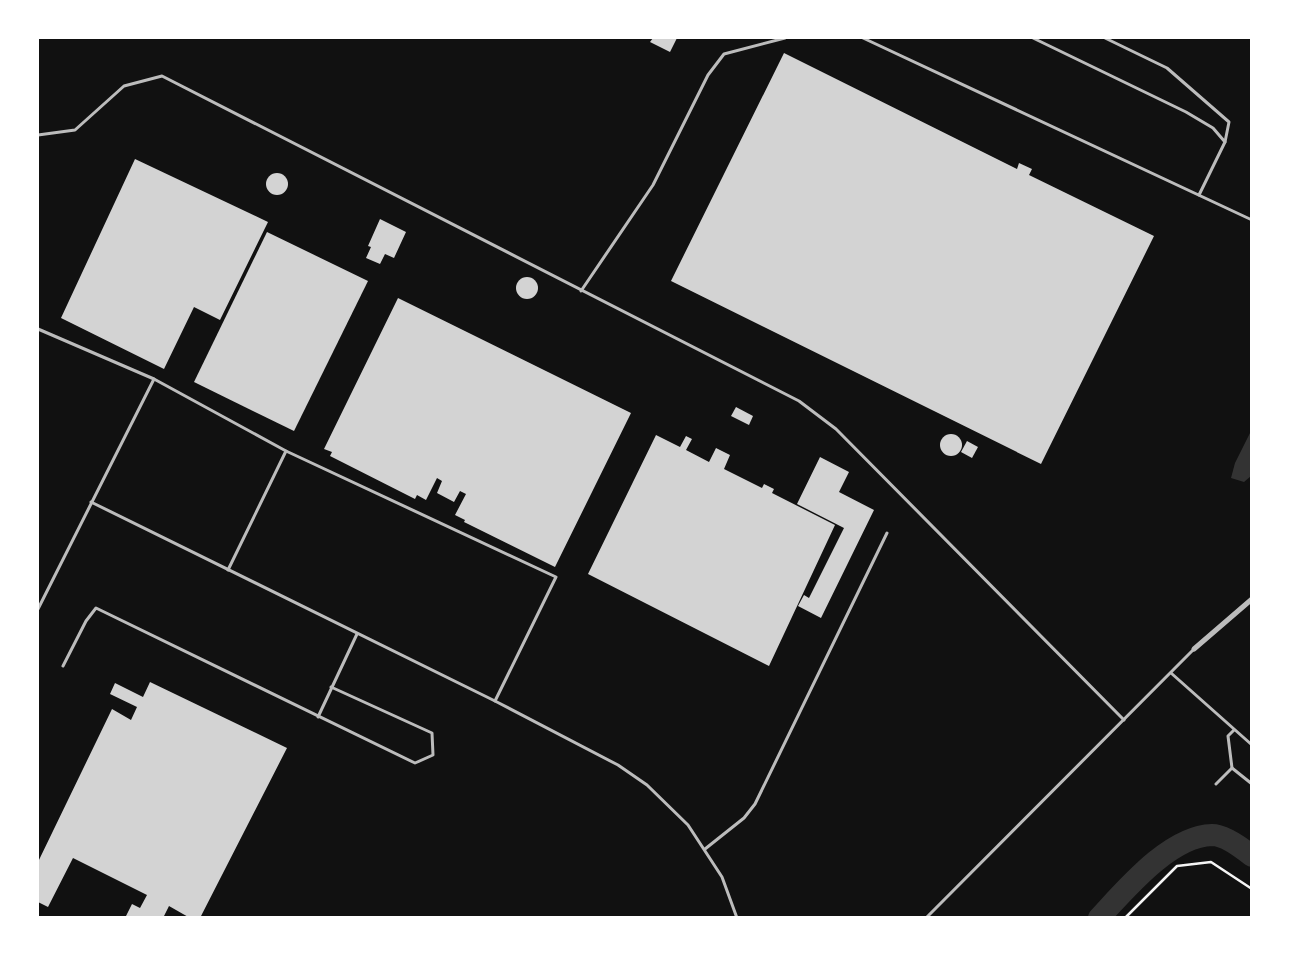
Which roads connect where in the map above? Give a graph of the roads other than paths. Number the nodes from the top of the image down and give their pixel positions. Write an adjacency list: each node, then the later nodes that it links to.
1 (785, 38): 9 (lane)
2 (862, 38): 7 (lane)
3 (1033, 38): 6 (lane)
4 (1105, 38): 6 (lane)
5 (38, 135): 9 (lane)
6 (1226, 142): 7 (lane)
7 (1199, 195): 8 (lane)
8 (1252, 220)
9 (581, 291): 25 (lane)
10 (38, 329): 11 (lane)
11 (154, 379): 12 (lane); 13 (lane)
12 (286, 451): 15 (lane); 23 (lane)
13 (91, 502): 15 (lane); 17 (lane)
14 (888, 533): 31 (lane)
15 (228, 570): 18 (lane)
16 (1252, 599): 19 (street)
17 (38, 608)
18 (357, 634): 22 (lane); 23 (lane)
19 (1194, 650): 21 (lane)
20 (63, 666): 24 (lane)
21 (1171, 673): 25 (lane); 26 (lane)
22 (331, 688): 24 (lane); 24 (lane)
23 (494, 701): 31 (lane)
24 (318, 717)
25 (1124, 720): 33 (lane)
26 (1234, 730): 27 (lane); 28 (lane)
27 (1252, 746)
28 (1232, 768): 29 (lane); 30 (lane)
29 (1216, 784)
30 (1252, 784)
31 (705, 849): 32 (lane)
32 (737, 918)
33 (926, 918)

